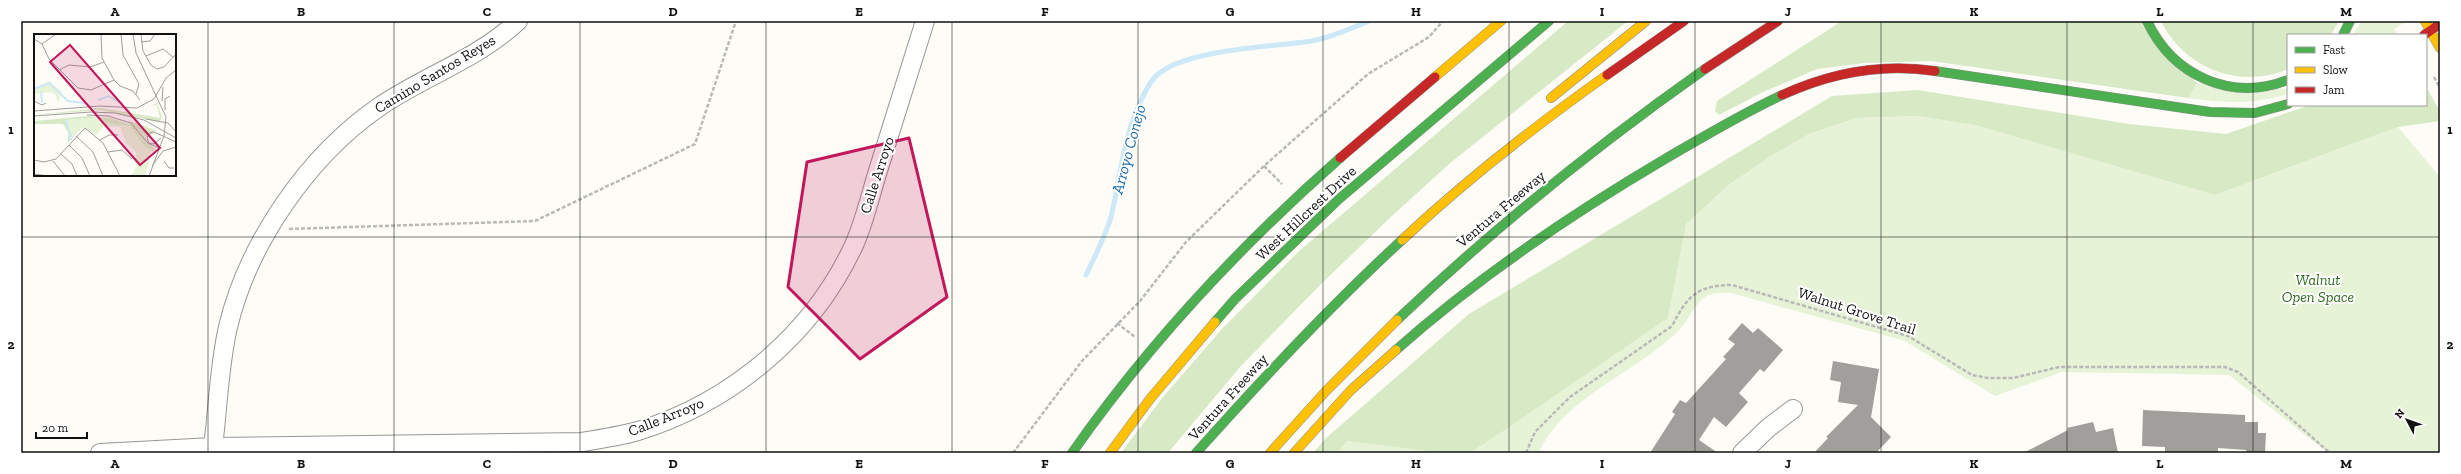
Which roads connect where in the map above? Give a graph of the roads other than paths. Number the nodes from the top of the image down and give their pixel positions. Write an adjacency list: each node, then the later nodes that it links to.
1 (518, 21): 21 (street, Camino Santos Reyes)
2 (926, 21): 21 (street, Calle Arroyo)
3 (1501, 21): 23 (main road, West Hillcrest Drive)
4 (1549, 21): 24 (main road, West Hillcrest Drive)
5 (1646, 21): 16 (main road)
6 (1684, 21): 19 (main road, Ventura Freeway)
7 (1778, 21): 26 (main road, Ventura Freeway)
8 (2147, 21): 15 (main road)
9 (2350, 21): 13 (main road)
10 (2425, 21): 12 (main road)
11 (2440, 24): 12 (main road)
12 (2427, 33): 14 (main road)
13 (2344, 34)
14 (2440, 48)
15 (2287, 80)
16 (1546, 103)
17 (2287, 104): 27 (main road)
18 (1523, 125): 19 (main road)
19 (1449, 196): 25 (main road, Ventura Freeway)
20 (1793, 409): 28 (street)
21 (213, 447): 22 (street, Calle Arroyo)
22 (100, 453)
23 (1072, 453)
24 (1110, 453)
25 (1196, 453)
26 (1270, 453)
27 (1294, 453)
28 (1742, 453)

